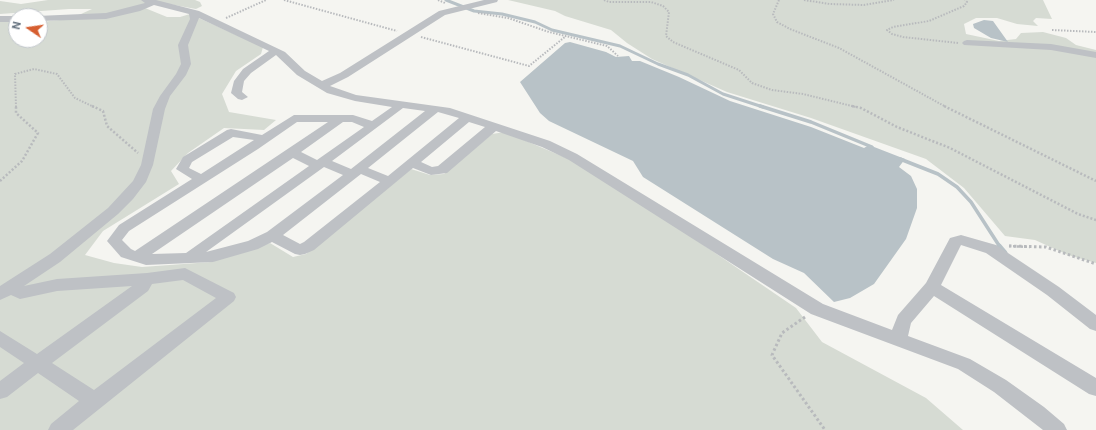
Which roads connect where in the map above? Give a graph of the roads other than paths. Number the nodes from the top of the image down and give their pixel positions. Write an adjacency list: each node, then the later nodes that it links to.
1 (494, 0): 8 (street)
2 (149, 1): 3 (street); 4 (street)
3 (196, 13): 6 (street); 28 (street)
4 (48, 18)
5 (967, 43): 7 (street)
6 (275, 51): 8 (street); 9 (street)
7 (1096, 55)
8 (321, 86): 10 (street)
9 (242, 98)
10 (400, 105): 11 (street); 14 (street)
11 (435, 109): 12 (street); 20 (street)
12 (468, 117): 15 (street); 19 (street)
13 (340, 119): 14 (street); 16 (street); 17 (street)
14 (373, 126): 18 (street)
15 (494, 126): 19 (street); 31 (street)
16 (263, 140): 21 (street); 21 (street)
17 (292, 153): 18 (street); 24 (street)
18 (320, 163): 20 (street); 25 (street)
19 (412, 163): 22 (street)
20 (356, 172): 22 (street); 23 (street)
21 (202, 179): 24 (street)
22 (390, 181): 23 (street)
23 (272, 236): 25 (street)
24 (137, 257): 25 (street)
25 (191, 257)
26 (147, 279): 28 (street); 32 (street); 35 (street)
27 (932, 287): 29 (street); 31 (street); 33 (street)
28 (6, 291)
29 (1096, 324)
30 (0, 338): 32 (street)
31 (898, 339): 37 (street)
32 (38, 364): 34 (street); 35 (street)
33 (1096, 388)
34 (0, 391)
35 (94, 401): 36 (street)
36 (58, 430)
37 (1057, 430)

